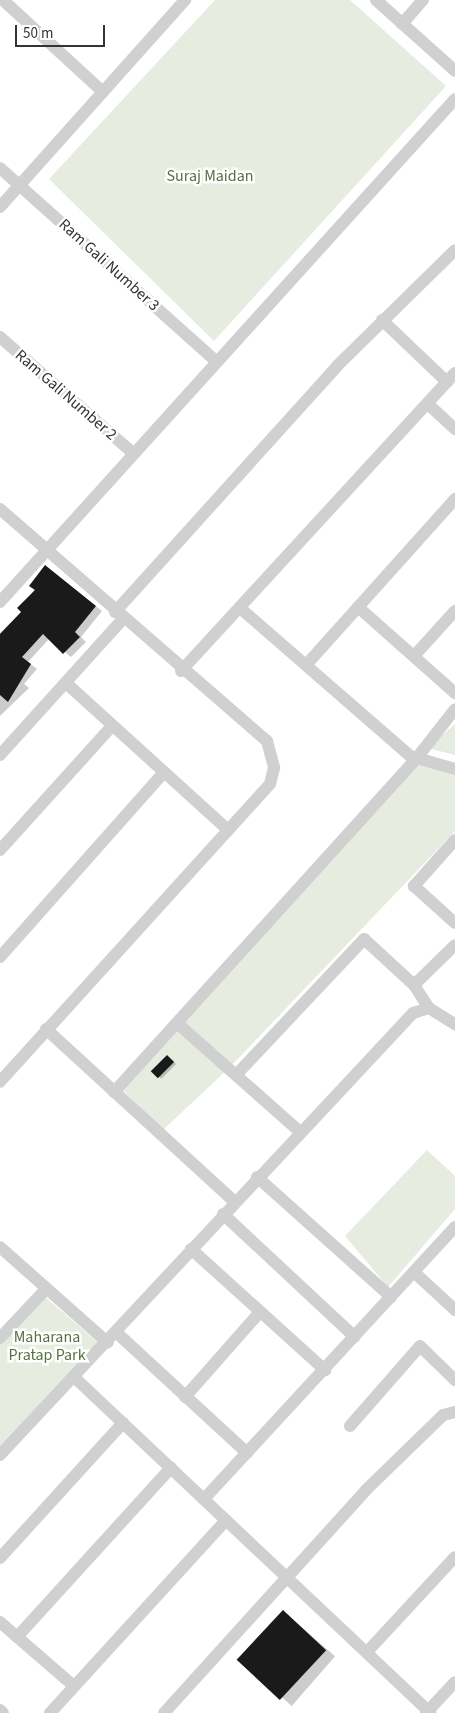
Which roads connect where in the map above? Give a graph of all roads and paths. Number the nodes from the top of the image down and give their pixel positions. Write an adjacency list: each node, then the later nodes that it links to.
1 (3, 0): 7 (street)
2 (376, 0): 5 (street)
3 (423, 0): 5 (street)
4 (184, 1): 7 (street)
5 (402, 24): 6 (street)
6 (455, 71)
7 (103, 92): 10 (street)
8 (455, 99): 15 (street)
9 (0, 168): 10 (street, Ram Gali Number 3)
10 (20, 185): 11 (street); 15 (street, Ram Gali Number 3)
11 (0, 207)
12 (455, 250): 13 (street)
13 (382, 320): 16 (street); 27 (street)
14 (0, 337): 19 (street, Ram Gali Number 2)
15 (217, 362): 19 (street)
16 (451, 378): 17 (street)
17 (428, 404): 18 (street); 25 (street)
18 (455, 429)
19 (133, 453): 22 (street)
20 (455, 498): 24 (street)
21 (0, 509): 22 (street)
22 (46, 551): 23 (street); 27 (street)
23 (0, 602)
24 (358, 607): 28 (street); 29 (street)
25 (240, 608): 29 (street); 30 (street)
26 (455, 611): 28 (street)
27 (119, 616): 30 (street); 31 (street)
28 (414, 656): 32 (street)
29 (306, 664): 36 (street)
30 (181, 671): 39 (street)
31 (66, 682): 34 (street); 35 (street)
32 (455, 693)
33 (455, 709): 36 (street)
34 (112, 726): 38 (street); 41 (street)
35 (0, 755)
36 (416, 759): 37 (street); 47 (street)
37 (455, 768)
38 (164, 772): 39 (street); 44 (street)
39 (228, 830): 49 (street)
40 (455, 840): 42 (street)
41 (0, 850)
42 (455, 923)
43 (455, 945): 45 (street)
44 (0, 957)
45 (414, 985): 46 (street); 50 (street)
46 (428, 1008): 48 (street); 53 (street)
47 (177, 1023): 50 (street); 52 (street)
48 (455, 1024)
49 (46, 1030): 51 (street); 52 (street)
50 (236, 1075): 53 (street)
51 (0, 1082)
52 (114, 1092): 55 (street)
53 (300, 1132): 54 (street)
54 (257, 1177): 55 (street); 62 (street)
55 (234, 1201): 56 (street)
56 (223, 1214): 59 (street); 66 (street)
57 (452, 1236): 60 (street)
58 (0, 1247): 61 (street)
59 (191, 1249): 64 (street); 65 (street)
60 (414, 1272): 62 (street); 63 (street)
61 (46, 1289): 67 (street); 68 (street)
62 (391, 1297): 66 (street)
63 (455, 1310)
64 (260, 1312): 69 (street); 72 (street)
65 (117, 1333): 68 (street); 72 (street)
66 (355, 1337): 69 (street)
67 (0, 1338)
68 (108, 1343): 70 (street)
69 (325, 1370): 76 (street)
70 (74, 1377): 74 (street); 77 (street)
71 (455, 1380): 75 (street)
72 (185, 1397): 76 (street)
73 (455, 1412): 83 (street)
74 (123, 1423): 78 (street); 82 (street)
75 (350, 1426)
76 (247, 1453): 79 (street)
77 (0, 1456)
78 (171, 1468): 79 (street); 85 (street)
79 (204, 1499): 80 (street)
80 (226, 1520): 83 (street); 88 (street)
81 (455, 1557): 86 (street)
82 (0, 1558)
83 (286, 1576): 86 (street); 90 (street)
84 (0, 1622): 85 (street)
85 (17, 1637): 88 (street)
86 (367, 1652): 91 (street)
87 (455, 1682): 91 (street)
88 (74, 1686): 93 (street)
89 (0, 1710): 92 (street)
90 (170, 1711)
91 (429, 1712)
92 (3, 1713)
93 (50, 1713)

